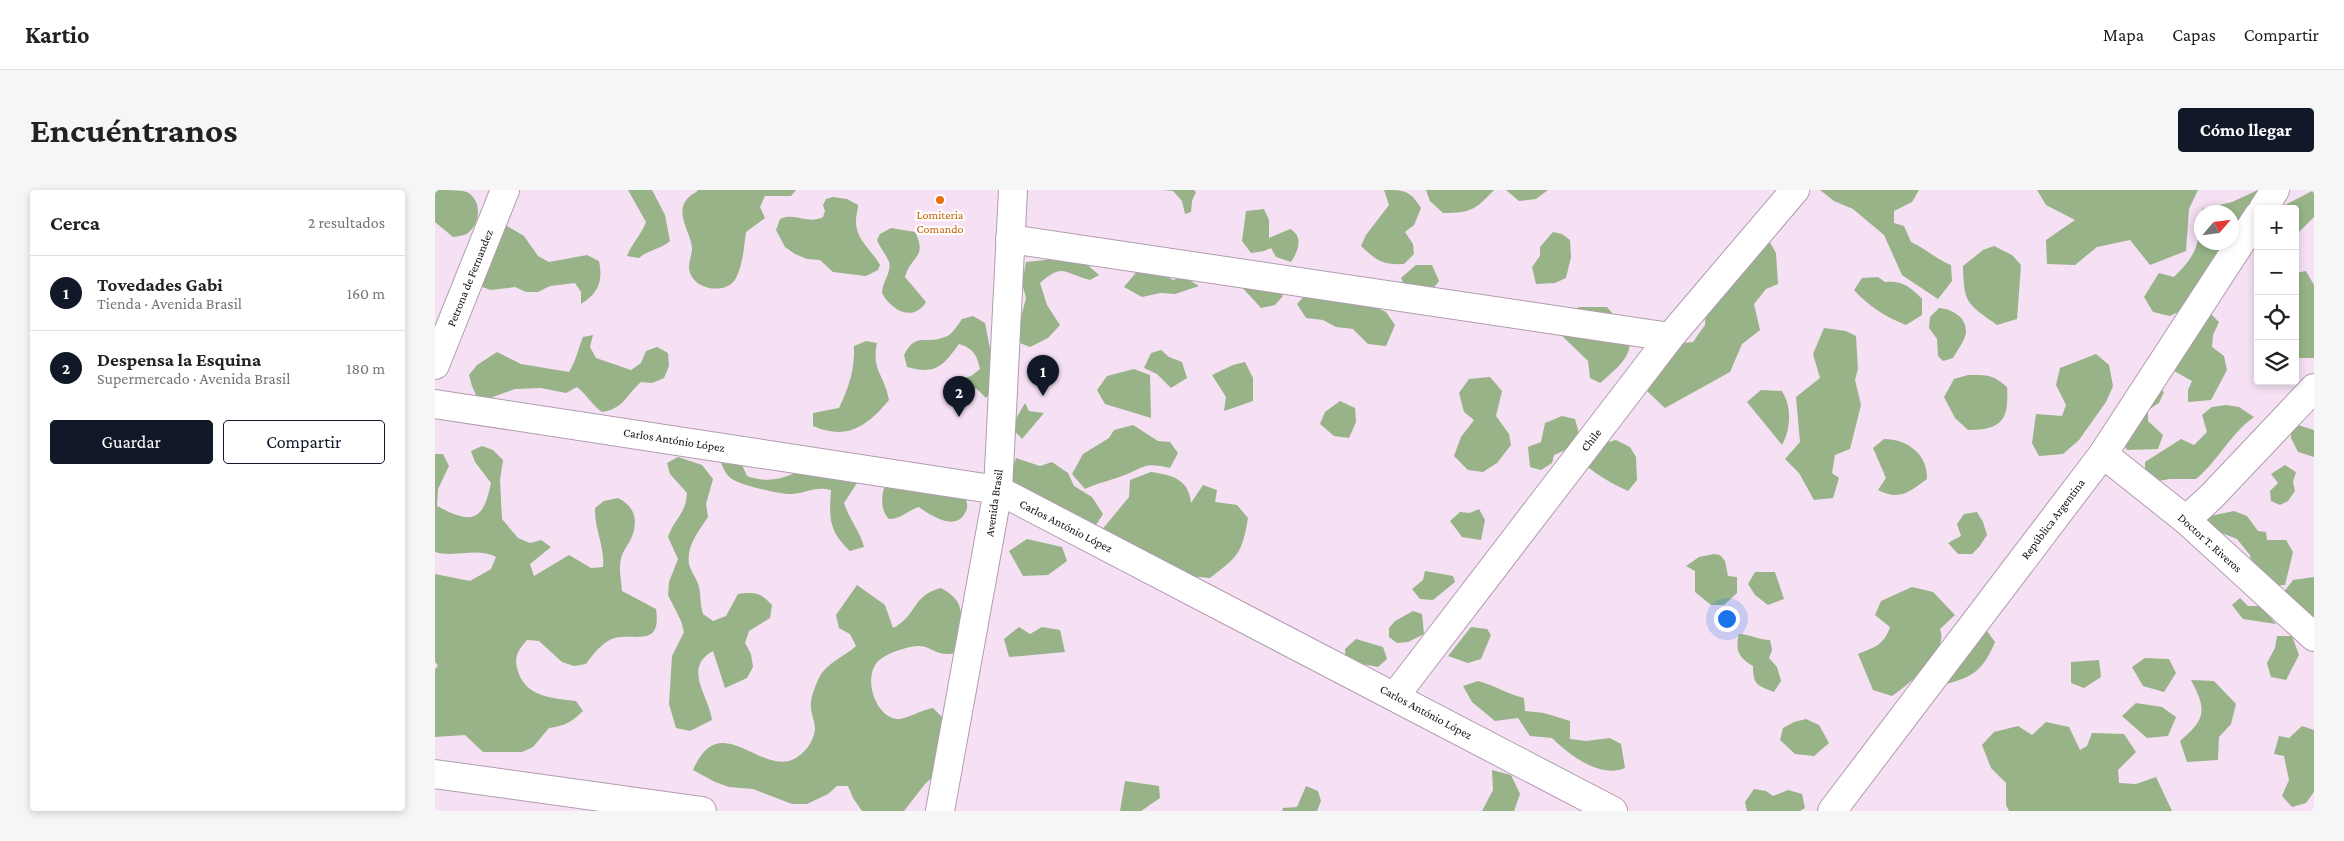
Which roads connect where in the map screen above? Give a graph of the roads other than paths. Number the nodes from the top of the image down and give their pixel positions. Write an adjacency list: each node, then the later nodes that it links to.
1 (505, 190): 9 (street, Petrona de Fernandez)
2 (1013, 190): 7 (street, Avenida Brasil)
3 (1795, 190): 8 (street, Chile)
4 (2275, 190): 5 (street)
5 (2266, 205)
6 (2254, 222): 12 (street, República Argentina)
7 (1010, 239): 8 (street); 13 (street, Avenida Brasil)
8 (1670, 337): 16 (street, Chile)
9 (435, 365)
10 (2314, 388): 14 (street)
11 (435, 404): 13 (street, Carlos António López)
12 (2103, 454): 14 (street, Doctor T. Riveros); 21 (street, República Argentina)
13 (999, 490): 16 (street, Carlos António López); 19 (street, Avenida Brasil)
14 (2186, 520): 15 (street, Doctor T. Riveros)
15 (2314, 637)
16 (1395, 696): 20 (street, Carlos António López)
17 (435, 774): 18 (street)
18 (703, 811)
19 (940, 811)
20 (1613, 811)
21 (1832, 811)

